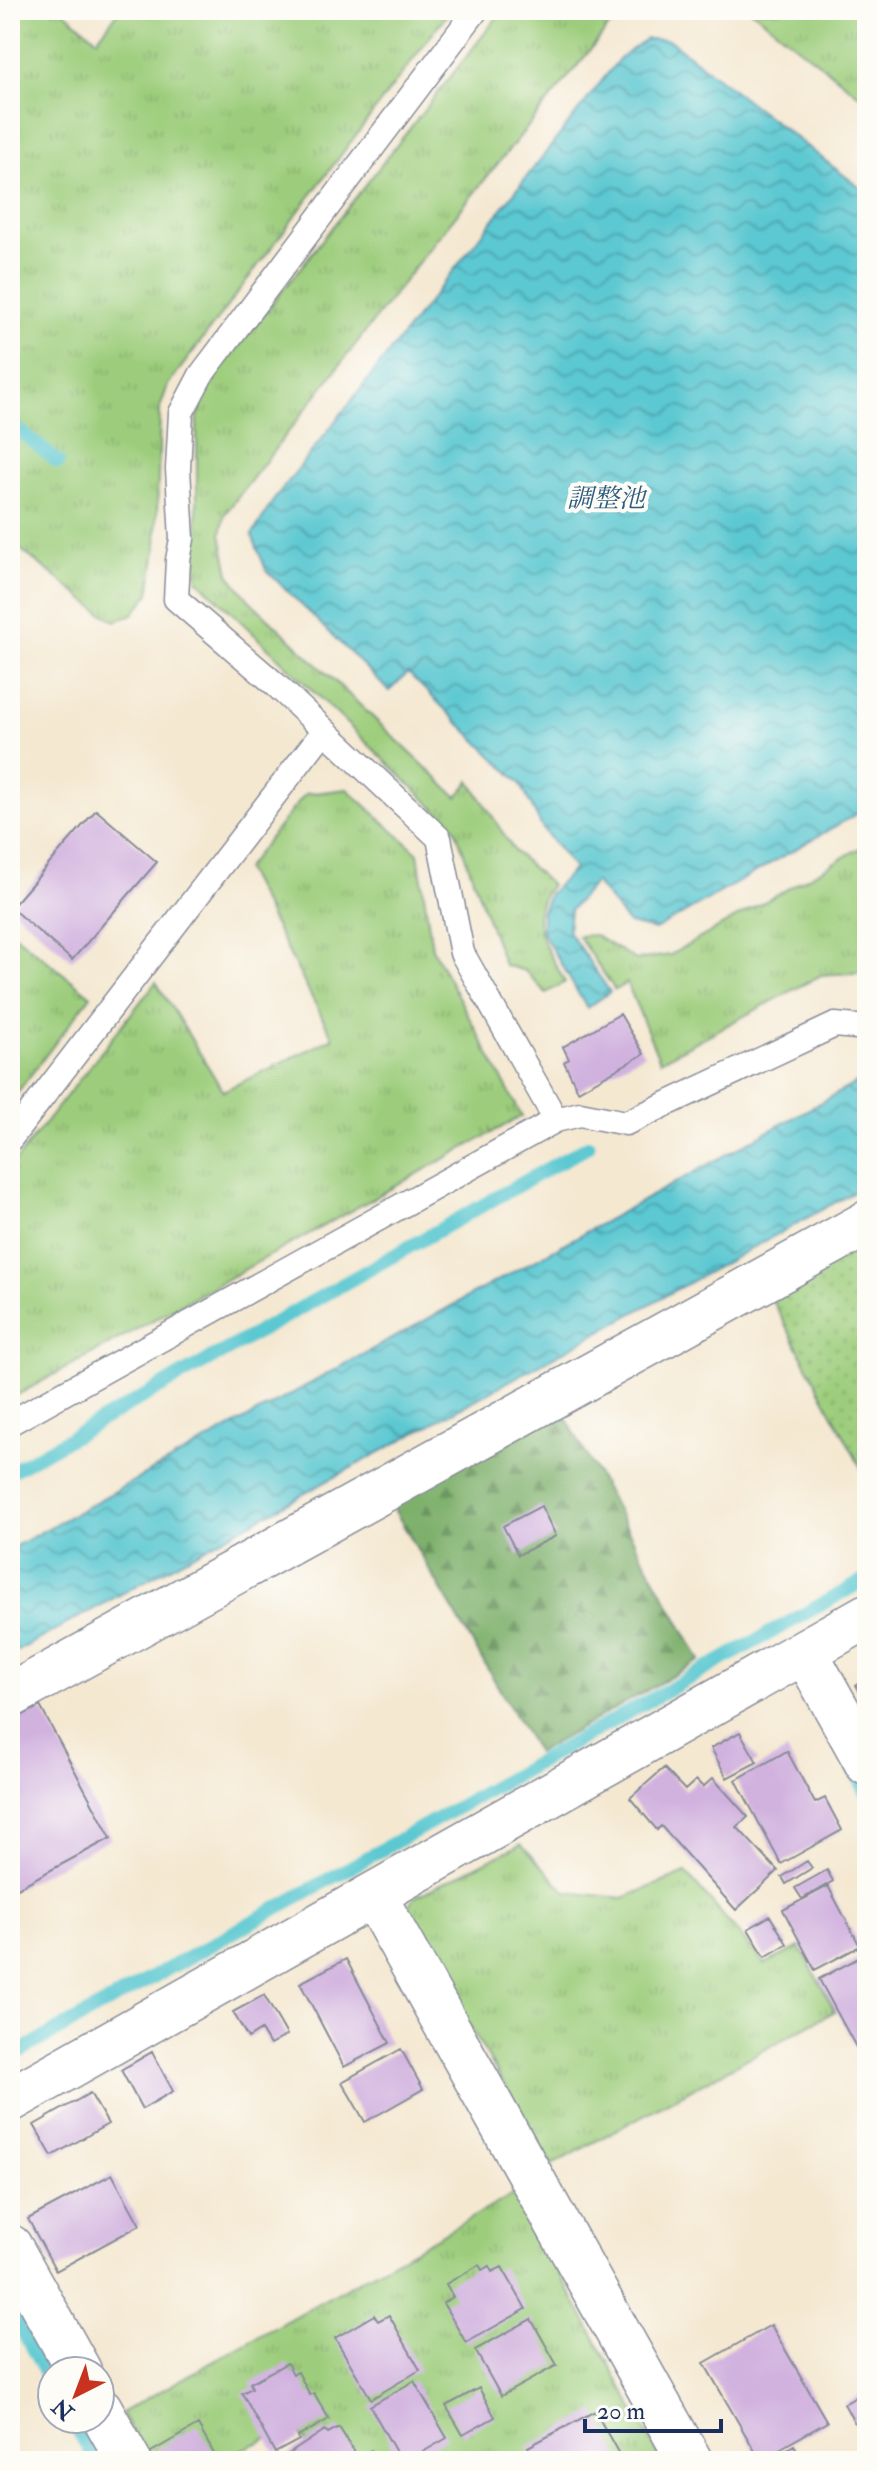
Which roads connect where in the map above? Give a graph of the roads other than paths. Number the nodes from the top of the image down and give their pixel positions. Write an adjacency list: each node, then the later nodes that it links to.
1 (476, 10): 2 (lane)
2 (323, 732): 4 (lane); 5 (lane)
3 (867, 1028): 4 (lane)
4 (556, 1120): 7 (lane)
5 (10, 1139)
6 (867, 1223): 10 (street)
7 (10, 1423)
8 (867, 1616): 9 (street)
9 (805, 1652): 11 (street); 12 (street)
10 (10, 1696)
11 (867, 1763)
12 (374, 1896): 13 (street); 18 (street)
13 (10, 2100)
14 (10, 2247): 15 (street)
15 (70, 2355)
16 (114, 2435): 17 (street)
17 (129, 2461)
18 (690, 2461)

